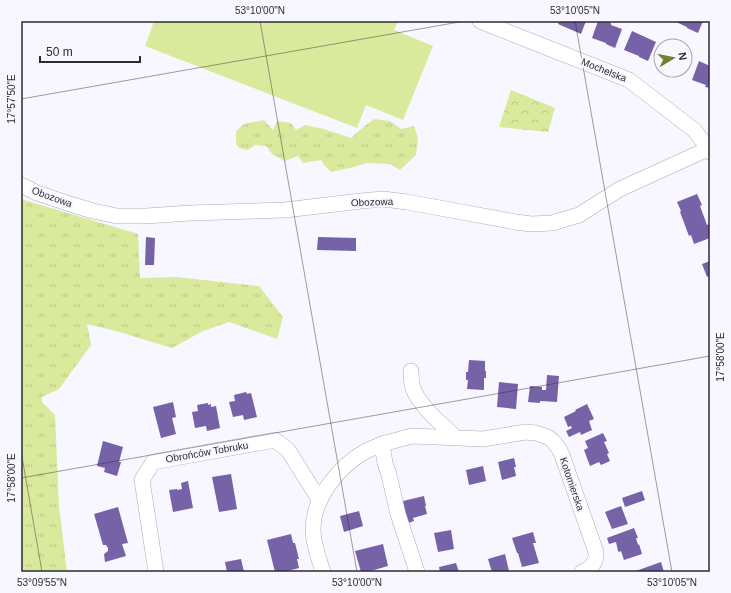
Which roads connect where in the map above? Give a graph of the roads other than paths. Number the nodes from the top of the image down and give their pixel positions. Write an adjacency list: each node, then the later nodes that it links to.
1 (480, 21): 2 (street, Mochelska)
2 (710, 149): 3 (street, Obozowa)
3 (21, 185)
4 (411, 371): 5 (street)
5 (456, 438): 6 (street, Kotomierska); 11 (street, Kotomierska)
6 (382, 444): 7 (street, Kotomierska); 10 (street)
7 (320, 501): 8 (street, Obrońców Tobruku); 9 (street, Kotomierska)
8 (156, 572)
9 (323, 572)
10 (417, 572)
11 (582, 572)

